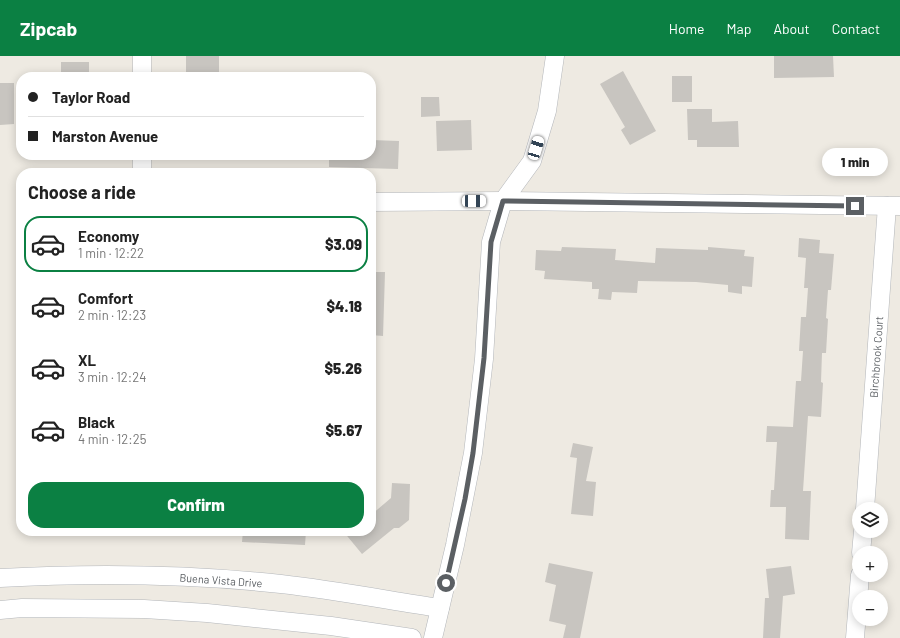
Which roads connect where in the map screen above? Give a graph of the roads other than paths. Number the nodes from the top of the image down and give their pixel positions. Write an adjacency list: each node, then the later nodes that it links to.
1 (142, 56): 3 (street)
2 (555, 56): 4 (street)
3 (142, 72)
4 (503, 201): 5 (street); 6 (street); 10 (street)
5 (376, 202)
6 (893, 206): 7 (street, Birchbrook Court)
7 (866, 502)
8 (0, 578): 10 (street, Buena Vista Drive)
9 (859, 582): 14 (street)
10 (440, 608): 13 (street)
11 (0, 610): 12 (street)
12 (412, 638)
13 (433, 638)
14 (855, 638)

